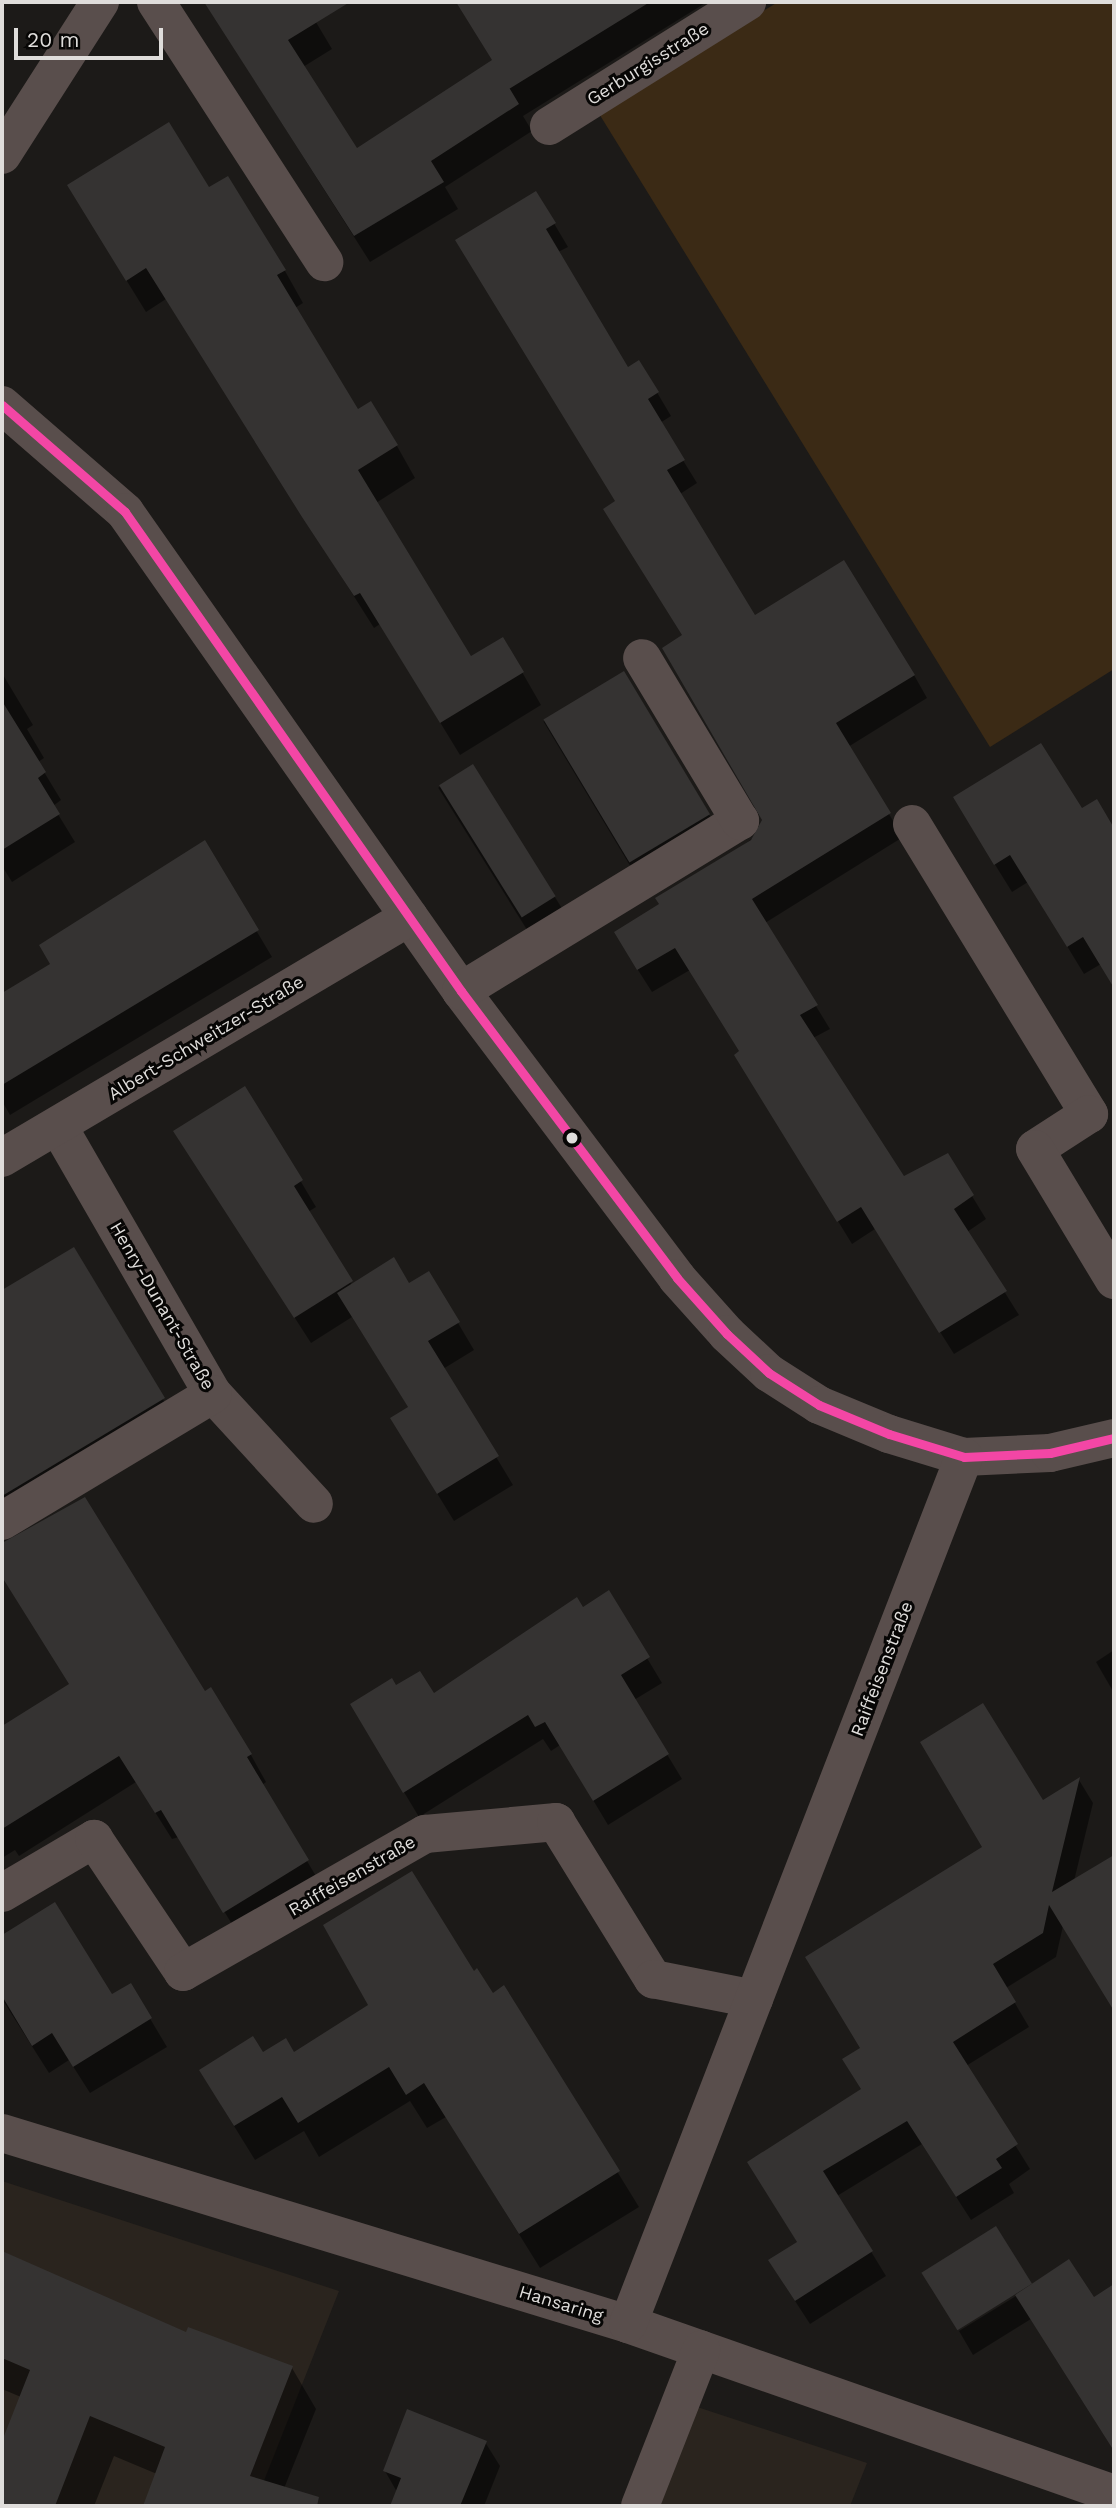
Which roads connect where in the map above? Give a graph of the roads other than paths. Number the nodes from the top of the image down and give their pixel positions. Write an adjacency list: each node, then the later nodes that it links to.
1 (100, 2): 5 (street)
2 (156, 2): 6 (street)
3 (747, 2): 4 (street, Gerburgisstraße)
4 (549, 126)
5 (2, 155)
6 (324, 262)
7 (2, 405): 10 (street)
8 (642, 658): 11 (street)
9 (912, 824): 14 (street)
10 (409, 917): 11 (street); 12 (street, Albert-Schweitzer-Straße)
11 (461, 990): 17 (street)
12 (58, 1126): 13 (street, Albert-Schweitzer-Straße); 15 (street, Henry-Dunant-Straße)
13 (2, 1158)
14 (1114, 1280)
15 (213, 1394): 18 (street, Henry-Dunant-Straße); 19 (street)
16 (1114, 1438): 17 (street)
17 (964, 1457): 21 (street, Raiffeisenstraße)
18 (314, 1504)
19 (2, 1521)
20 (2, 1893): 21 (street, Raiffeisenstraße)
21 (754, 1999): 23 (street, Raiffeisenstraße)
22 (2, 2133): 23 (street, Hansaring)
23 (628, 2324): 24 (street, Hansaring)
24 (701, 2350): 25 (street, Hansaring); 26 (street)
25 (1114, 2494)
26 (640, 2506)

